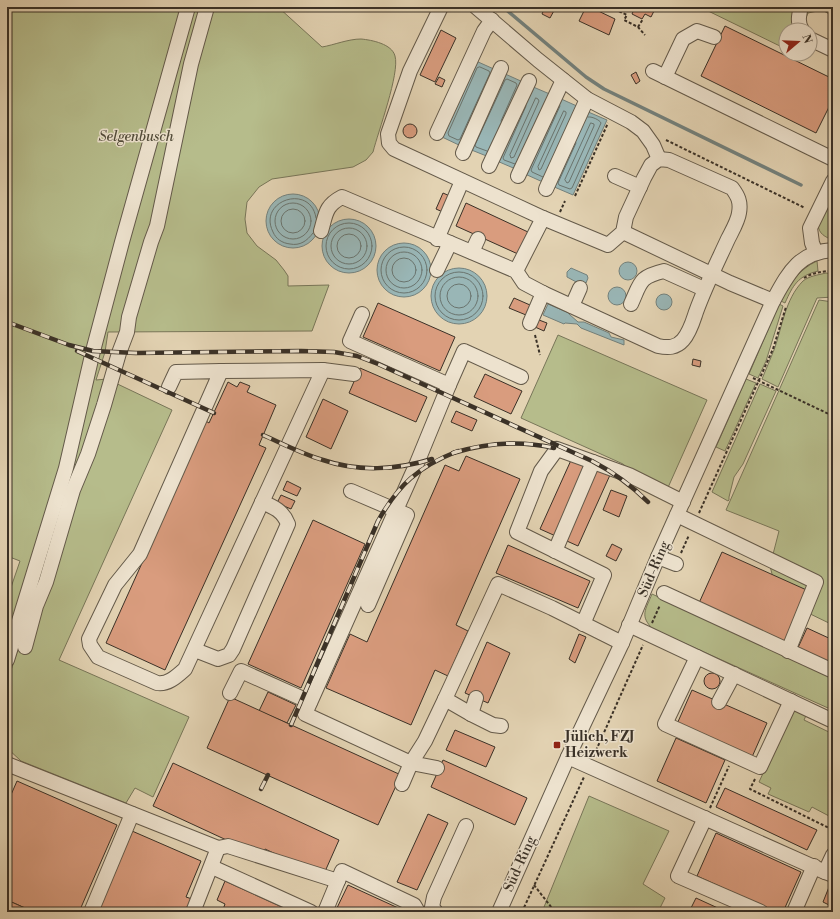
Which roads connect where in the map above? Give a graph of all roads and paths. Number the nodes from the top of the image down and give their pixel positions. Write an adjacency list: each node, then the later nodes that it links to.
1 (188, 7): 78 (street)
2 (207, 7): 73 (street)
3 (441, 7): 27 (street)
4 (476, 7): 8 (street)
5 (610, 7): 10 (path)
6 (801, 7): 9 (street)
7 (643, 19): 10 (path)
8 (492, 20): 17 (street); 20 (street)
9 (799, 22)
10 (638, 27): 11 (path)
11 (646, 35)
12 (714, 37): 23 (street)
13 (818, 43): 14 (street)
14 (833, 50)
15 (501, 68): 21 (street)
16 (529, 80): 24 (street)
17 (563, 80): 18 (street); 25 (street)
18 (587, 99): 19 (street); 30 (street)
19 (643, 131): 22 (street); 31 (path)
20 (437, 133)
21 (463, 153)
22 (660, 159): 29 (street); 42 (street)
23 (833, 159)
24 (489, 166)
25 (518, 176)
26 (615, 176): 29 (street)
27 (462, 181): 32 (street); 36 (street)
28 (833, 181): 31 (street)
29 (640, 187): 34 (street)
30 (546, 189)
31 (817, 215): 39 (street)
32 (543, 218): 34 (street); 41 (street)
33 (321, 231): 36 (street)
34 (622, 232): 42 (street)
35 (478, 239): 38 (street)
36 (444, 241): 38 (street); 40 (street)
37 (833, 250): 39 (street, Süd-Ring)
38 (472, 252): 41 (street)
39 (816, 253): 46 (street, Süd-Ring)
40 (437, 270)
41 (516, 272): 45 (street)
42 (712, 274): 44 (street); 46 (street)
43 (580, 288): 48 (street)
44 (704, 289): 47 (street); 48 (street)
45 (543, 293): 48 (street); 50 (street)
46 (773, 301): 63 (street, Süd-Ring)
47 (631, 304)
48 (572, 306)
49 (362, 314): 57 (street)
50 (530, 323): 51 (path)
51 (540, 355)
52 (323, 370): 53 (street); 54 (street); 62 (street)
53 (221, 371): 58 (street); 74 (street)
54 (354, 374)
55 (521, 377): 57 (street)
56 (759, 381): 59 (path)
57 (449, 385): 64 (street)
58 (169, 387)
59 (833, 416)
60 (593, 462): 63 (street); 65 (street); 65 (street)
61 (351, 491): 64 (street)
62 (262, 502): 74 (street); 77 (street)
63 (680, 509): 66 (street, Süd-Ring); 75 (street)
64 (396, 511): 69 (street); 86 (street)
65 (555, 551): 70 (street)
66 (658, 557): 67 (street); 71 (street, Süd-Ring)
67 (676, 564)
68 (664, 594): 75 (street)
69 (368, 605)
70 (583, 624): 72 (street); 84 (street)
71 (629, 626): 72 (street, Süd-Ring); 76 (street)
72 (622, 643): 92 (street, Süd-Ring)
73 (25, 647)
74 (194, 650): 77 (street)
75 (788, 651): 80 (street)
76 (697, 657): 81 (street); 91 (street)
77 (223, 658): 79 (street)
78 (7, 660)
79 (241, 671): 82 (street); 86 (street)
80 (833, 671)
81 (734, 674): 85 (street); 87 (street)
82 (230, 693)
83 (476, 698): 88 (street)
84 (445, 699): 88 (street); 93 (street)
85 (791, 701): 89 (street); 95 (street)
86 (310, 702): 93 (street)
87 (720, 702)
88 (471, 714): 90 (street)
89 (833, 721)
90 (501, 726)
91 (735, 755): 95 (street); 99 (path)
92 (568, 757): 99 (street); 114 (street, Süd-Ring)
93 (411, 763): 96 (street); 97 (street)
94 (8, 766): 98 (street)
95 (760, 767): 101 (path)
96 (437, 768)
97 (402, 784)
98 (132, 814): 102 (street); 108 (street)
99 (705, 818): 105 (street); 116 (street)
100 (466, 826): 113 (street)
101 (833, 830)
102 (218, 848): 104 (street); 106 (street)
103 (833, 855): 105 (street)
104 (212, 867): 109 (street); 110 (street)
105 (824, 871): 117 (street)
106 (338, 881): 111 (street); 112 (street)
107 (534, 885): 115 (path)
108 (91, 912)
109 (193, 912)
110 (311, 912)
111 (325, 912)
112 (418, 912)
113 (436, 912)
114 (499, 912)
115 (555, 912)
116 (760, 912)
117 (794, 912)

